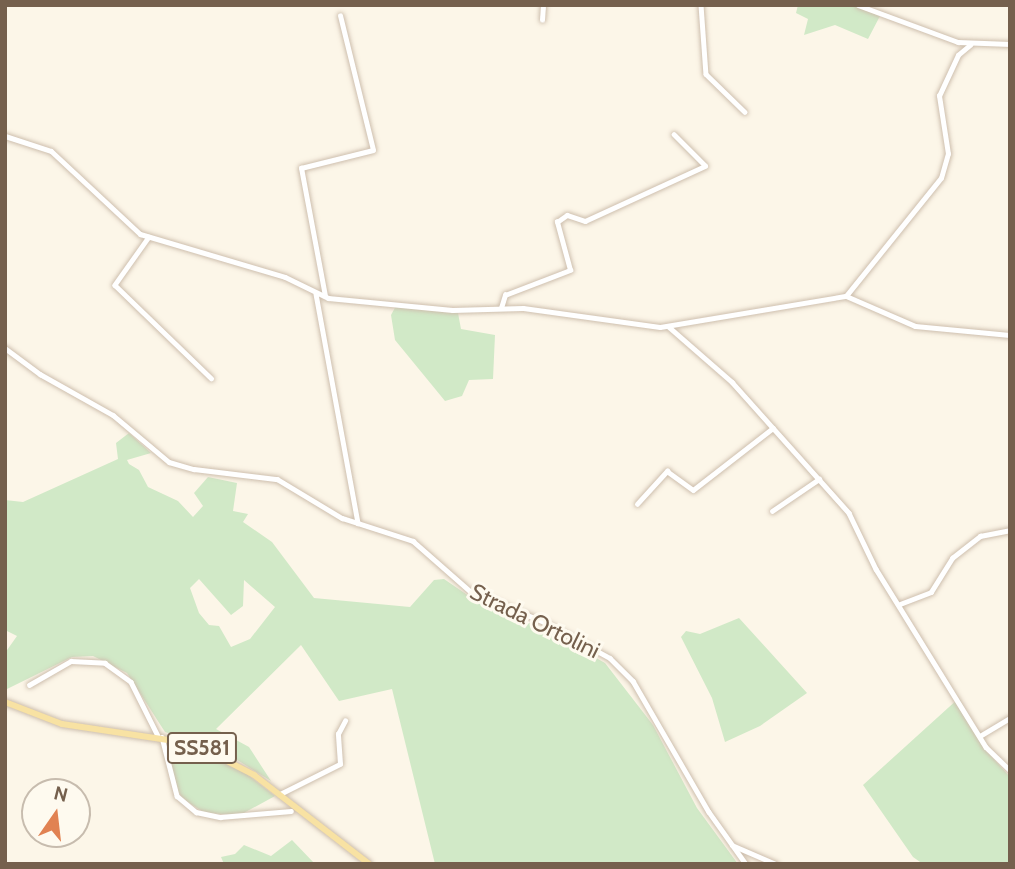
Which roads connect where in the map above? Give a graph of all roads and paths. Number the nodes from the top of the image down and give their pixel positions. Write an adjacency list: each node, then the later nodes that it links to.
1 (542, 5): 5 (street)
2 (701, 5): 8 (street)
3 (858, 5): 6 (street)
4 (340, 16): 13 (street)
5 (542, 20)
6 (970, 44): 7 (street); 14 (street)
7 (1010, 44)
8 (745, 112)
9 (5, 135): 11 (main road)
10 (674, 135): 15 (street)
11 (149, 237): 12 (main road); 19 (street)
12 (316, 294): 13 (main road); 24 (street)
13 (325, 296): 15 (main road)
14 (846, 296): 16 (main road); 17 (main road)
15 (501, 307): 16 (main road)
16 (669, 327): 20 (street)
17 (1010, 335)
18 (5, 348): 24 (street, Strada Ortolini)
19 (211, 378)
20 (773, 428): 21 (street); 22 (street)
21 (819, 479): 23 (street); 26 (street)
22 (637, 504)
23 (772, 511)
24 (358, 524): 36 (street, Strada Ortolini)
25 (1010, 530): 26 (street)
26 (900, 604): 32 (street)
27 (29, 685): 31 (street)
28 (5, 702): 31 (main road, SS581)
29 (1010, 718): 32 (street)
30 (345, 720): 34 (street)
31 (160, 736): 34 (main road, SS581); 35 (street)
32 (980, 736): 33 (street)
33 (1010, 770)
34 (280, 794): 37 (main road, SS581)
35 (290, 811)
36 (732, 845): 38 (street, Strada Ortolini); 39 (street)
37 (369, 864)
38 (747, 864)
39 (776, 864)

